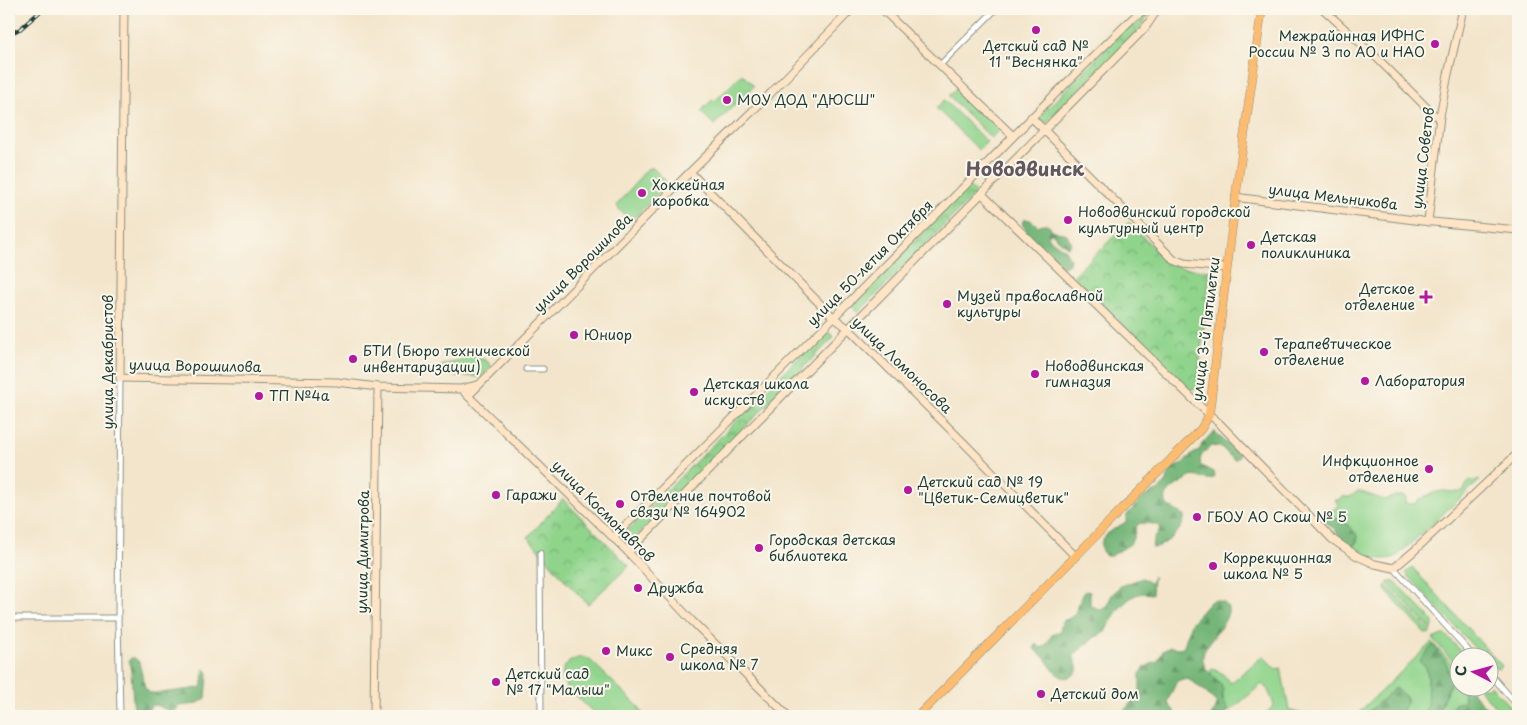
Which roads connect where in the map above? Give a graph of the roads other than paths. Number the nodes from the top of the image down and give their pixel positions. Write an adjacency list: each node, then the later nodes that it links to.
1 (124, 9): 25 (street, улица Декабристов)
2 (852, 9): 15 (street, улица Ворошилова)
3 (882, 9): 10 (street)
4 (996, 9): 10 (street)
5 (1146, 9): 12 (street, улица 50-летия Октября)
6 (1158, 9): 13 (street)
7 (1262, 9): 17 (main road, улица 3-й Пятилетки)
8 (1322, 9): 11 (street)
9 (1463, 9): 11 (street, улица Советов)
10 (940, 65): 14 (street)
11 (1440, 116): 18 (street, улица Советов)
12 (1031, 118): 13 (street); 14 (street, улица 50-летия Октября)
13 (1044, 130): 16 (street); 20 (street)
14 (1013, 136): 21 (street, улица 50-летия Октября)
15 (690, 172): 21 (street, улица Ломоносова); 26 (street, улица Ворошилова)
16 (982, 194): 22 (street); 30 (street)
17 (1236, 196): 18 (street, улица Мельникова); 20 (main road, улица 3-й Пятилетки)
18 (1428, 222): 19 (street, улица Советов)
19 (1518, 230)
20 (1226, 268): 30 (main road, улица 3-й Пятилетки)
21 (833, 317): 22 (street, улица Ломоносова); 32 (street, улица 50-летия Октября)
22 (849, 329): 33 (street); 35 (street, улица Ломоносова)
23 (543, 368): 24 (street)
24 (526, 369)
25 (120, 378): 27 (street, улица Ворошилова); 38 (street, улица Декабристов)
26 (478, 386): 28 (street, улица Ворошилова); 29 (street, улица Ворошилова)
27 (378, 387): 28 (street, улица Ворошилова); 43 (street, улица Димитрова)
28 (461, 389): 29 (street, улица Космонавтов)
29 (468, 396): 32 (street, улица Космонавтов)
30 (1209, 415): 35 (main road, улица 3-й Пятилетки); 36 (street)
31 (1518, 453): 36 (street)
32 (613, 538): 33 (street, улица Космонавтов)
33 (628, 552): 45 (street, улица Космонавтов)
34 (540, 553): 44 (street)
35 (1075, 556): 46 (main road, улица 3-й Пятилетки)
36 (1394, 568): 39 (street)
37 (9, 618): 38 (street)
38 (118, 618): 42 (street, улица Декабристов)
39 (1466, 648)
40 (1500, 685): 41 (street)
41 (1518, 706)
42 (120, 716)
43 (374, 716)
44 (541, 716)
45 (788, 716)
46 (918, 716)

